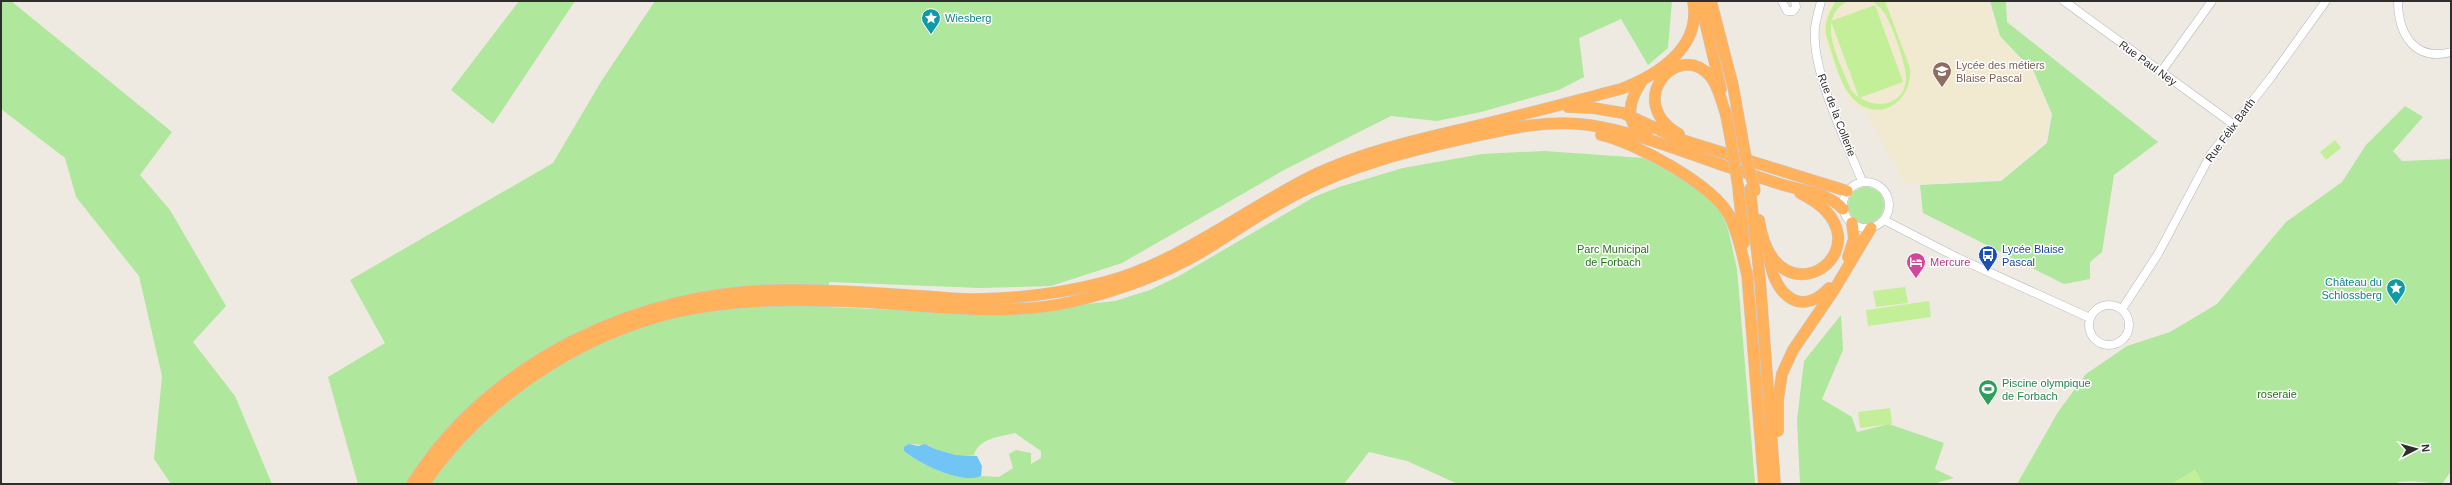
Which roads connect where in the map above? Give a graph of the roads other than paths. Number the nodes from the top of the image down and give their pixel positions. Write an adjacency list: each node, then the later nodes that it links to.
1 (1693, 1): 13 (highway)
2 (1700, 1): 16 (highway)
3 (1711, 1): 23 (highway, bridge)
4 (1782, 1): 5 (street)
5 (1795, 1)
6 (1821, 1): 21 (street, Rue de la Collerie)
7 (2212, 1): 12 (street)
8 (2326, 1): 17 (street, Rue Félix Barth)
9 (2398, 1): 11 (street)
10 (2069, 2): 12 (street, Rue Paul Ney)
11 (2451, 52)
12 (2161, 72): 17 (street, Rue Paul Ney)
13 (1642, 81): 14 (highway); 15 (highway)
14 (1533, 112): 15 (highway); 33 (highway)
15 (1630, 115): 19 (highway); 20 (highway)
16 (1727, 116): 20 (highway); 30 (highway, bridge)
17 (2233, 124): 31 (street, Rue Félix Barth)
18 (1503, 130): 19 (highway); 30 (highway); 34 (highway)
19 (1657, 142): 22 (highway)
20 (1697, 145): 24 (highway)
21 (1862, 182): 24 (street); 26 (street)
22 (1783, 185): 25 (highway); 29 (highway)
23 (1753, 190): 29 (highway); 36 (highway)
24 (1847, 191): 25 (street)
25 (1843, 209): 27 (street)
26 (1884, 220): 28 (street); 32 (street)
27 (1852, 223): 28 (street); 29 (highway)
28 (1871, 228): 36 (highway)
29 (1769, 252)
30 (1748, 280): 35 (highway)
31 (2122, 309): 32 (street); 32 (street)
32 (2090, 318)
33 (412, 484)
34 (424, 484)
35 (1764, 484)
36 (1776, 484)

